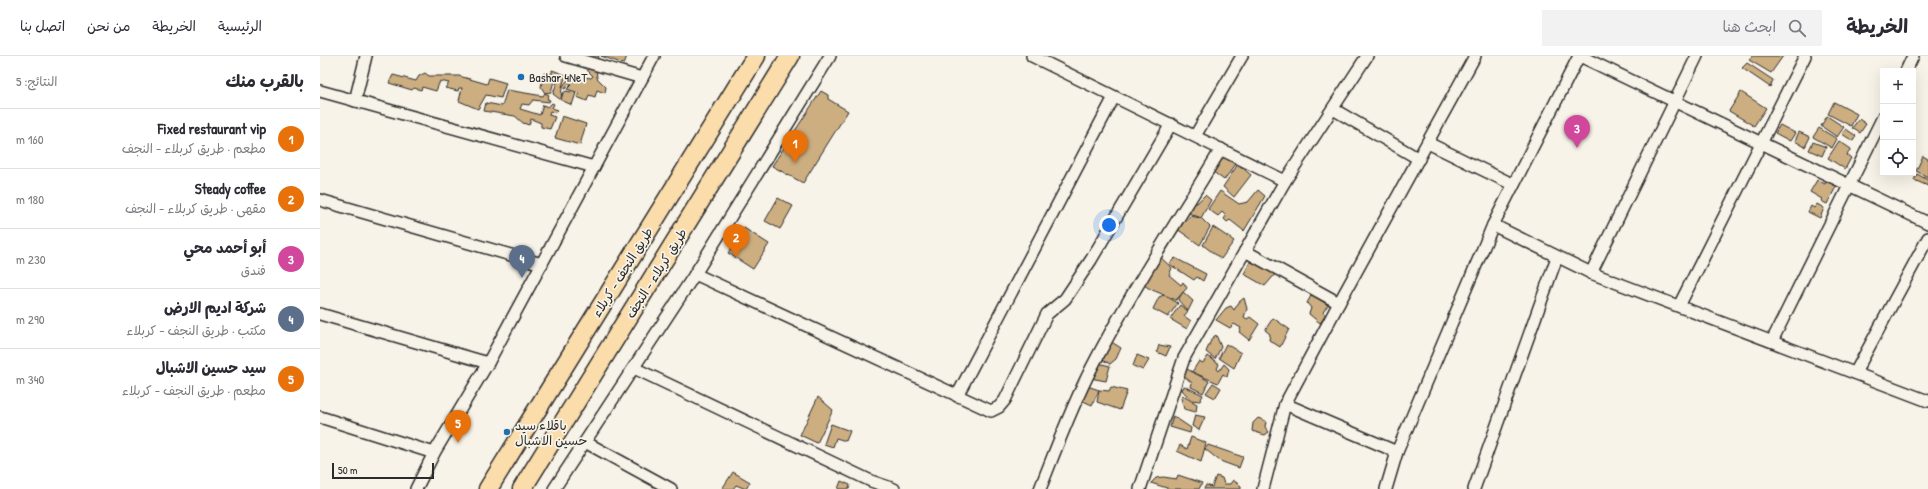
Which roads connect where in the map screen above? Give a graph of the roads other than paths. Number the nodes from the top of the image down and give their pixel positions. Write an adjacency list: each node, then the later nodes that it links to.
1 (366, 56): 19 (street)
2 (566, 56): 16 (street)
3 (654, 56): 16 (street)
4 (756, 56): 58 (highway, طريق النجف - کربلاء)
5 (790, 56): 59 (highway, طريق کربلاء - النجف)
6 (830, 56): 41 (street)
7 (1032, 56): 18 (street)
8 (1242, 56): 24 (street)
9 (1368, 56): 21 (street)
10 (1475, 56): 25 (street)
11 (1580, 56): 20 (street); 31 (street)
12 (1697, 56): 20 (street)
13 (1805, 56): 26 (street)
14 (1913, 56): 15 (street)
15 (1907, 68)
16 (642, 78): 29 (street)
17 (320, 91): 19 (street)
18 (1114, 97): 23 (street); 49 (street)
19 (355, 101): 29 (street)
20 (1674, 101): 26 (street); 40 (street)
21 (1333, 109): 28 (street); 30 (street)
22 (1880, 122): 32 (street)
23 (1171, 124): 24 (street); 49 (street)
24 (1195, 136): 27 (street)
25 (1428, 143): 28 (street); 31 (street)
26 (1761, 143): 32 (street); 43 (street)
27 (1221, 149): 30 (street); 63 (street)
28 (1419, 159): 42 (street)
29 (594, 167): 39 (street)
30 (1284, 181): 37 (street)
31 (1514, 185): 35 (street)
32 (1849, 185): 34 (street); 45 (street)
33 (320, 200): 39 (street)
34 (1928, 222)
35 (1493, 226): 38 (street); 54 (street)
36 (1928, 238): 48 (street)
37 (1245, 251): 42 (street); 64 (street)
38 (1558, 257): 40 (street); 67 (street)
39 (542, 264): 46 (street)
40 (1591, 273): 43 (street)
41 (695, 274): 47 (street); 49 (street)
42 (1339, 303): 51 (street)
43 (1679, 306): 45 (street)
44 (320, 314): 46 (street)
45 (1772, 341): 48 (street)
46 (488, 363): 55 (street)
47 (634, 368): 53 (street); 62 (street)
48 (1855, 373): 50 (street)
49 (957, 396)
50 (1928, 401)
51 (1285, 404): 54 (street); 65 (street)
52 (320, 417): 55 (street)
53 (585, 442): 56 (street); 60 (street)
54 (1397, 452): 66 (street)
55 (434, 453): 57 (street)
56 (650, 484): 61 (street)
57 (416, 489)
58 (488, 489)
59 (522, 489)
60 (554, 489)
61 (670, 489)
62 (894, 489)
63 (1040, 489)
64 (1140, 489)
65 (1263, 489)
66 (1386, 489)
67 (1474, 489)

